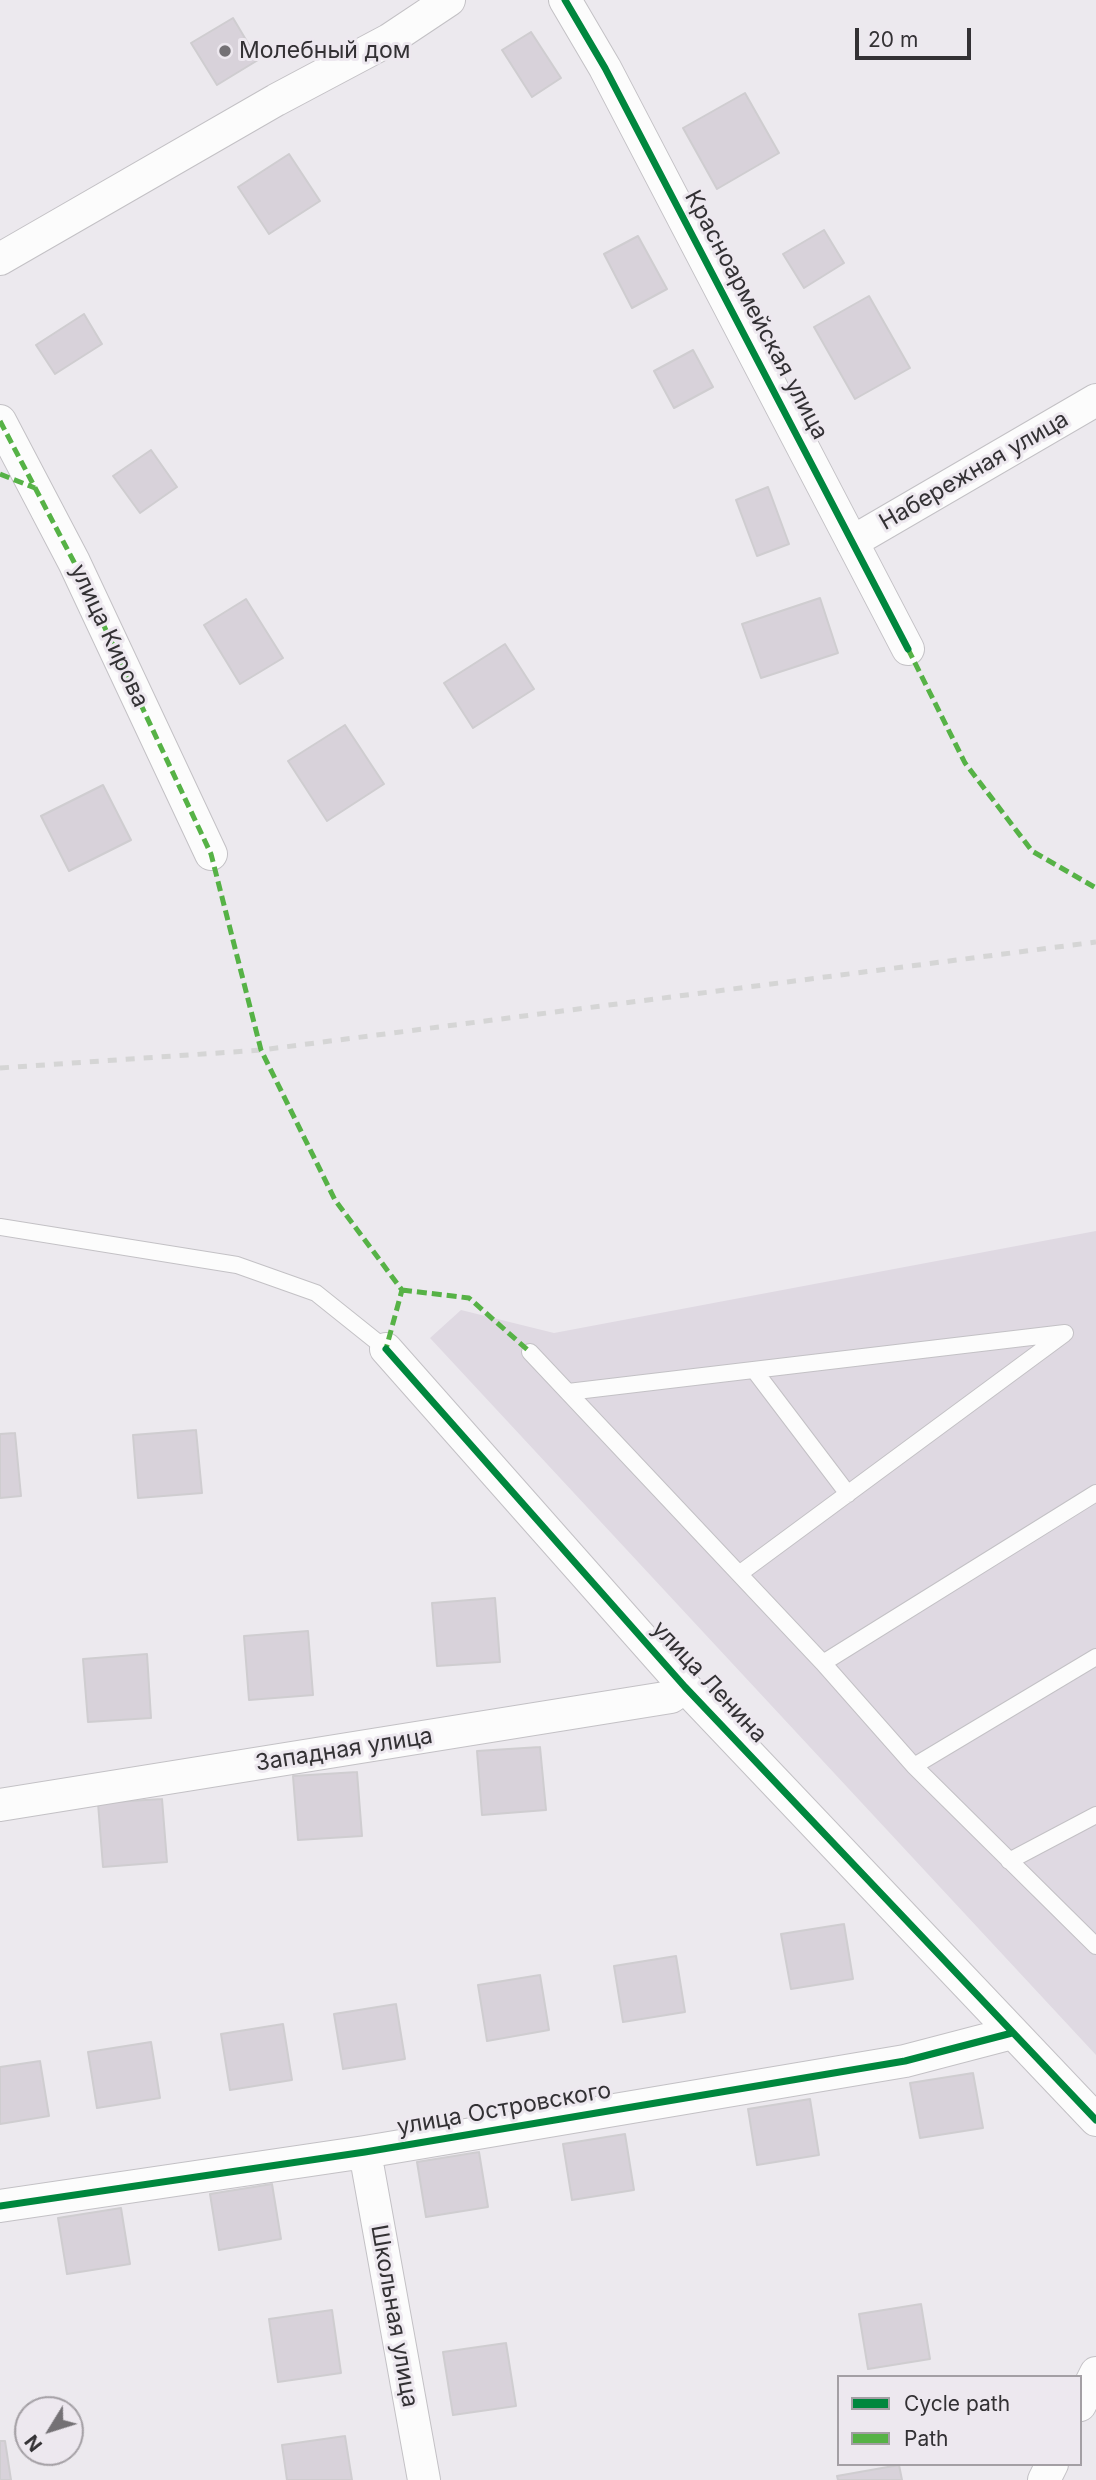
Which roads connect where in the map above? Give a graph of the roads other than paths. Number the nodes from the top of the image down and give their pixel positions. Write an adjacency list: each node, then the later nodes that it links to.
1 (449, 0): 3 (street)
2 (565, 0): 6 (street, Красноармейская улица)
3 (0, 259)
4 (1096, 400): 6 (street, Набережная улица)
5 (0, 421): 8 (street, улица Кирова)
6 (852, 542): 7 (street, Красноармейская улица)
7 (908, 649)
8 (211, 853)
9 (0, 1227): 10 (lane)
10 (386, 1349): 19 (street, улица Ленина)
11 (530, 1352): 13 (lane)
12 (754, 1370): 13 (lane); 15 (lane); 15 (lane)
13 (568, 1392): 16 (lane)
14 (1096, 1493): 18 (lane)
15 (848, 1494): 16 (lane)
16 (739, 1574): 18 (lane)
17 (1096, 1657): 20 (lane)
18 (823, 1663): 20 (lane)
19 (685, 1687): 21 (street, Западная улица); 25 (street, улица Ленина)
20 (914, 1766): 23 (lane)
21 (0, 1805)
22 (1096, 1815): 23 (lane)
23 (1009, 1861): 24 (lane)
24 (1096, 1946)
25 (1012, 2034): 26 (street, улица Ленина); 27 (street, улица Островского)
26 (1096, 2120)
27 (365, 2152): 28 (street, улица Островского); 31 (street, Школьная улица)
28 (0, 2206)
29 (1096, 2373): 30 (street)
30 (1082, 2401)
31 (424, 2480)

